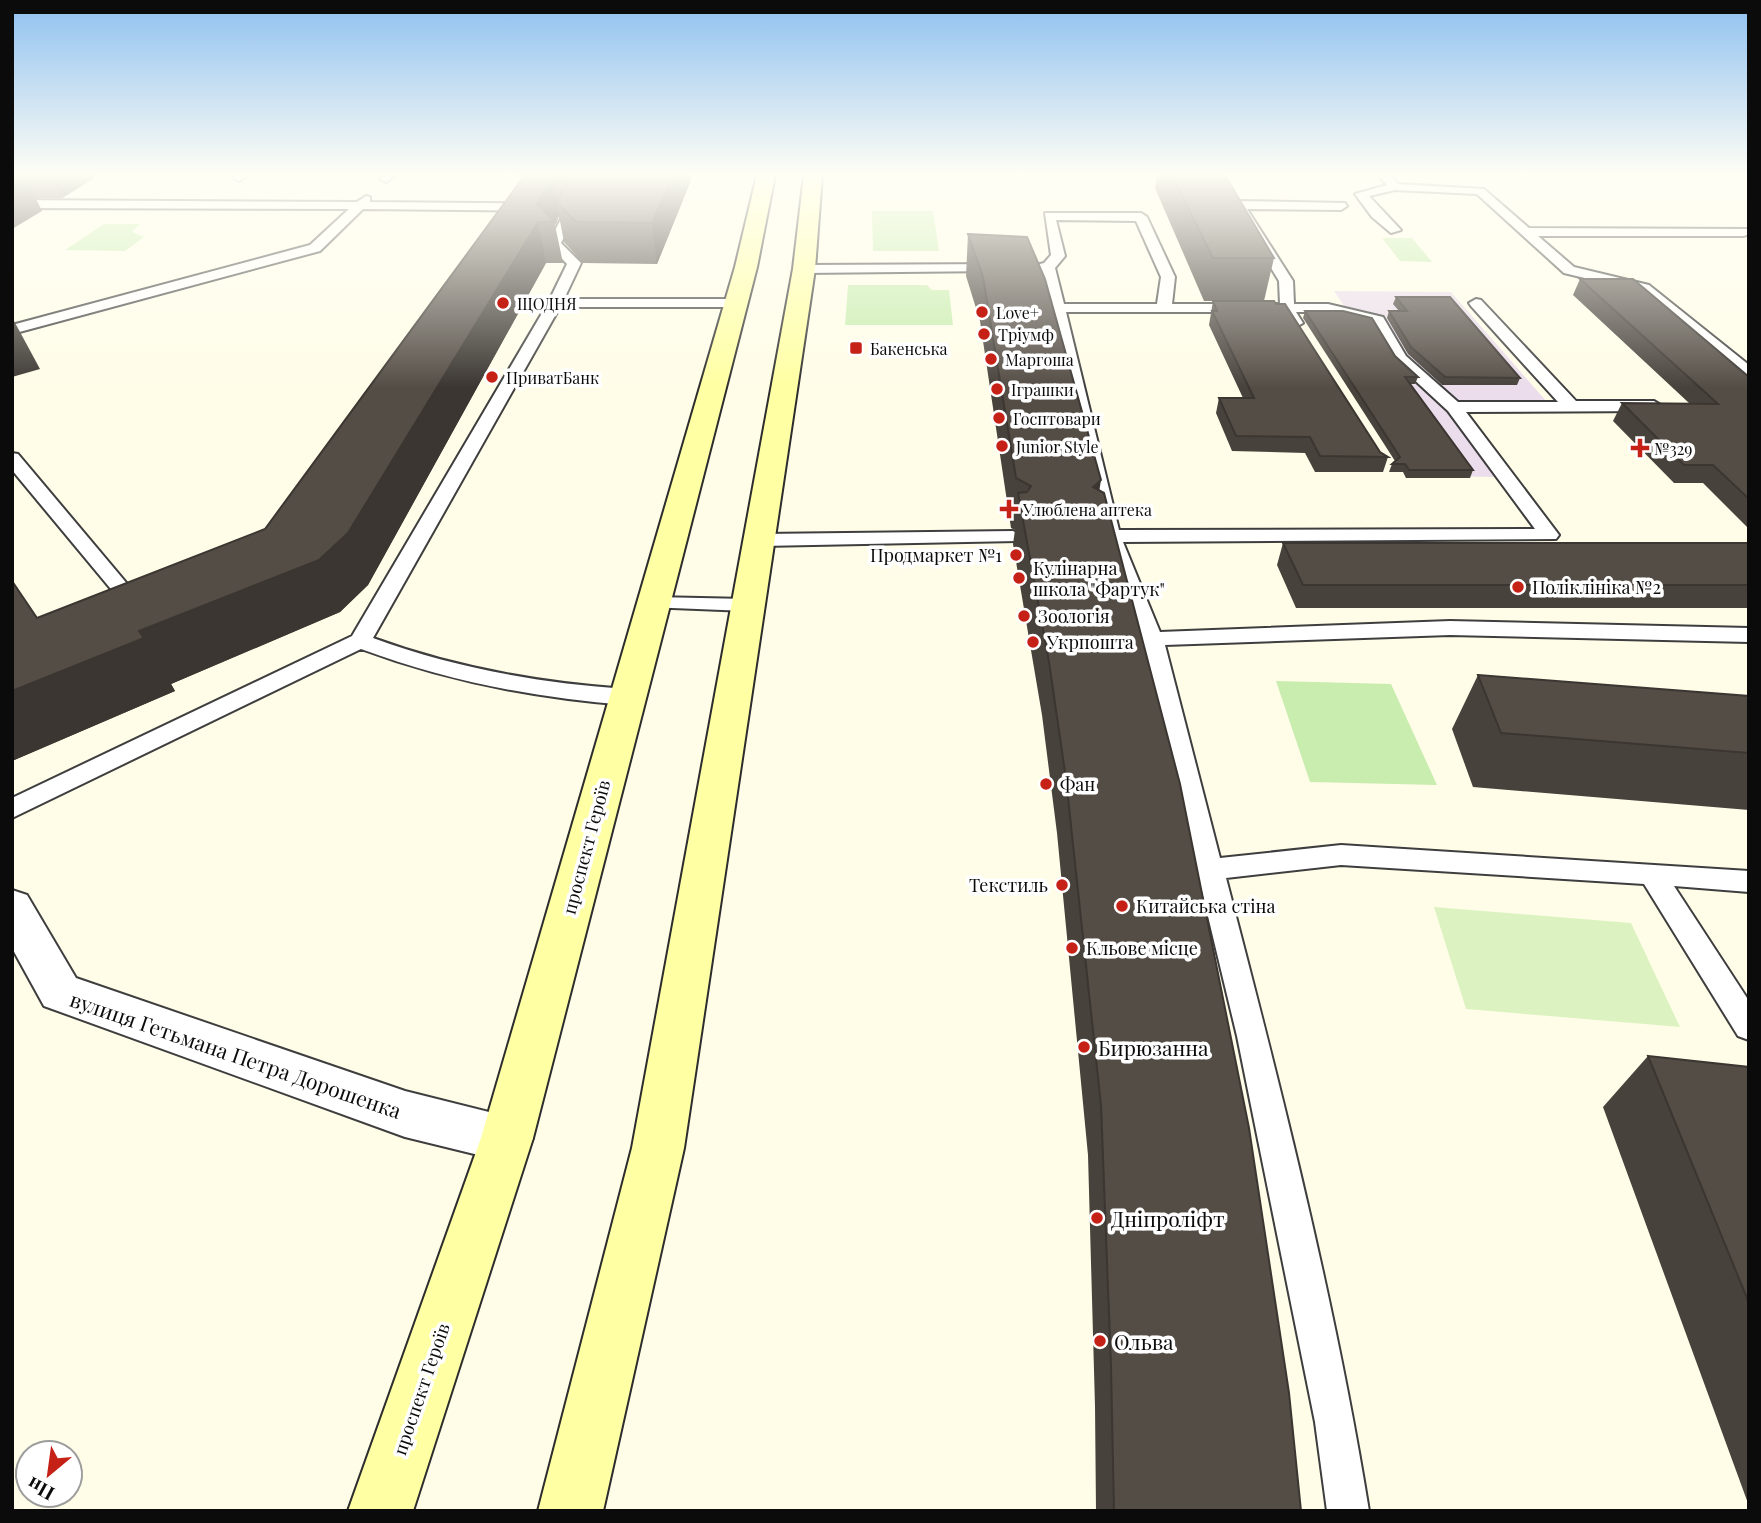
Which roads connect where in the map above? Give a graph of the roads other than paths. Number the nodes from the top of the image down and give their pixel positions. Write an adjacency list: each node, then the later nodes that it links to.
1 (317, 246): 17 (lane)
2 (556, 246): 11 (lane)
3 (749, 246): 12 (main road, проспект Героїв)
4 (806, 246): 10 (main road)
5 (1056, 246): 9 (lane)
6 (1154, 246): 15 (lane)
7 (1264, 246): 16 (lane)
8 (1540, 246): 19 (lane)
9 (1048, 267): 10 (lane); 14 (lane)
10 (804, 269): 26 (main road)
11 (555, 303): 12 (lane); 32 (lane)
12 (736, 303): 28 (main road, проспект Героїв)
13 (1476, 303): 20 (lane)
14 (1058, 308): 15 (lane); 25 (lane)
15 (1164, 308): 16 (lane)
16 (1287, 310): 18 (lane); 22 (lane)
17 (12, 330)
18 (1305, 338)
19 (1749, 370)
20 (1571, 406): 21 (lane); 22 (lane)
21 (1673, 406)
22 (1454, 407): 25 (lane)
23 (12, 458): 27 (lane)
24 (1013, 537): 26 (lane)
25 (1103, 537): 31 (lane)
26 (759, 540): 29 (main road)
27 (127, 596)
28 (654, 603): 29 (lane); 33 (main road, проспект Героїв)
29 (747, 605): 42 (main road)
30 (1749, 635): 31 (lane)
31 (1152, 639): 35 (lane)
32 (360, 641): 33 (lane); 34 (lane)
33 (626, 697): 40 (main road, проспект Героїв)
34 (12, 809)
35 (1210, 869): 36 (lane); 43 (lane)
36 (1653, 874): 37 (lane); 39 (lane)
37 (1749, 882)
38 (12, 907): 40 (street, вулиця Гетьмана Петра Дорошенка)
39 (1749, 1027)
40 (507, 1138): 41 (main road, проспект Героїв)
41 (380, 1511)
42 (570, 1511)
43 (1348, 1511)

